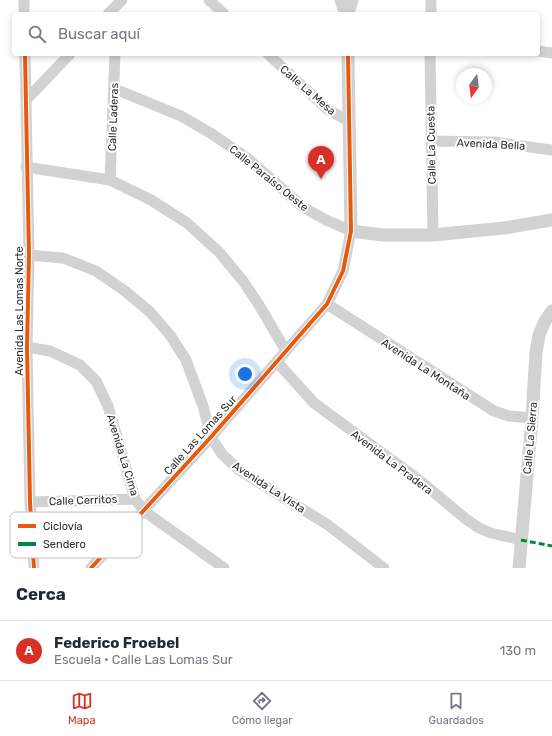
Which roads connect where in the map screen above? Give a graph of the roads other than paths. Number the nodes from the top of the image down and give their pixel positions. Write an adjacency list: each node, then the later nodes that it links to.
1 (24, 0): 6 (street)
2 (209, 0): 7 (street)
3 (341, 0): 8 (street)
4 (353, 0): 9 (street)
5 (431, 0): 10 (street)
6 (24, 12)
7 (222, 12)
8 (345, 12)
9 (350, 12)
10 (431, 12)
11 (540, 52): 12 (street)
12 (552, 54)
13 (25, 56): 20 (street, Avenida Las Lomas Norte)
14 (68, 56): 20 (street)
15 (115, 56): 19 (street, Calle Laderas)
16 (270, 56): 21 (street, Calle La Mesa)
17 (348, 56): 21 (street, Calle Las Lomas Sur)
18 (430, 56): 22 (street, Calle La Cuesta)
19 (115, 89): 25 (street, Calle Laderas); 27 (street, Calle Paraíso Oeste)
20 (26, 100): 24 (street, Avenida Las Lomas Norte)
21 (350, 122): 27 (street, Calle Las Lomas Sur)
22 (431, 141): 23 (street, Avenida Bella); 28 (street, Calle La Cuesta)
23 (552, 150)
24 (26, 167): 25 (street); 29 (street, Avenida Las Lomas Norte)
25 (110, 180): 33 (street)
26 (552, 220): 28 (street, Calle Paraíso Oeste)
27 (351, 231): 28 (street, Calle Paraíso Oeste); 30 (street, Calle Las Lomas Sur)
28 (433, 235)
29 (29, 255): 32 (street, Avenida Las Lomas Norte); 36 (street, Avenida La Vista)
30 (327, 304): 33 (street, Calle Las Lomas Sur); 35 (street, Avenida La Montaña)
31 (552, 311): 35 (street, Calle La Sierra)
32 (28, 347): 37 (street, Avenida La Cima); 38 (street, Avenida Las Lomas Norte)
33 (286, 351): 34 (street, Calle Las Lomas Sur)
34 (278, 362): 36 (street, Calle Las Lomas Sur); 41 (street, Avenida La Pradera)
35 (532, 418): 41 (street, Calle La Sierra)
36 (211, 437): 39 (street, Calle Las Lomas Sur); 47 (street, Avenida La Vista)
37 (135, 499): 38 (street, Calle Cerritos); 39 (street, Avenida La Cima)
38 (30, 502): 40 (street, Avenida Las Lomas Norte)
39 (144, 511): 46 (street, Avenida La Cima)
40 (31, 512)
41 (521, 540): 48 (street, Calle La Sierra)
42 (33, 558): 44 (street, Avenida Las Lomas Norte)
43 (100, 558): 45 (street, Calle Las Lomas Sur)
44 (34, 568)
45 (91, 568)
46 (224, 568)
47 (384, 568)
48 (519, 568)

